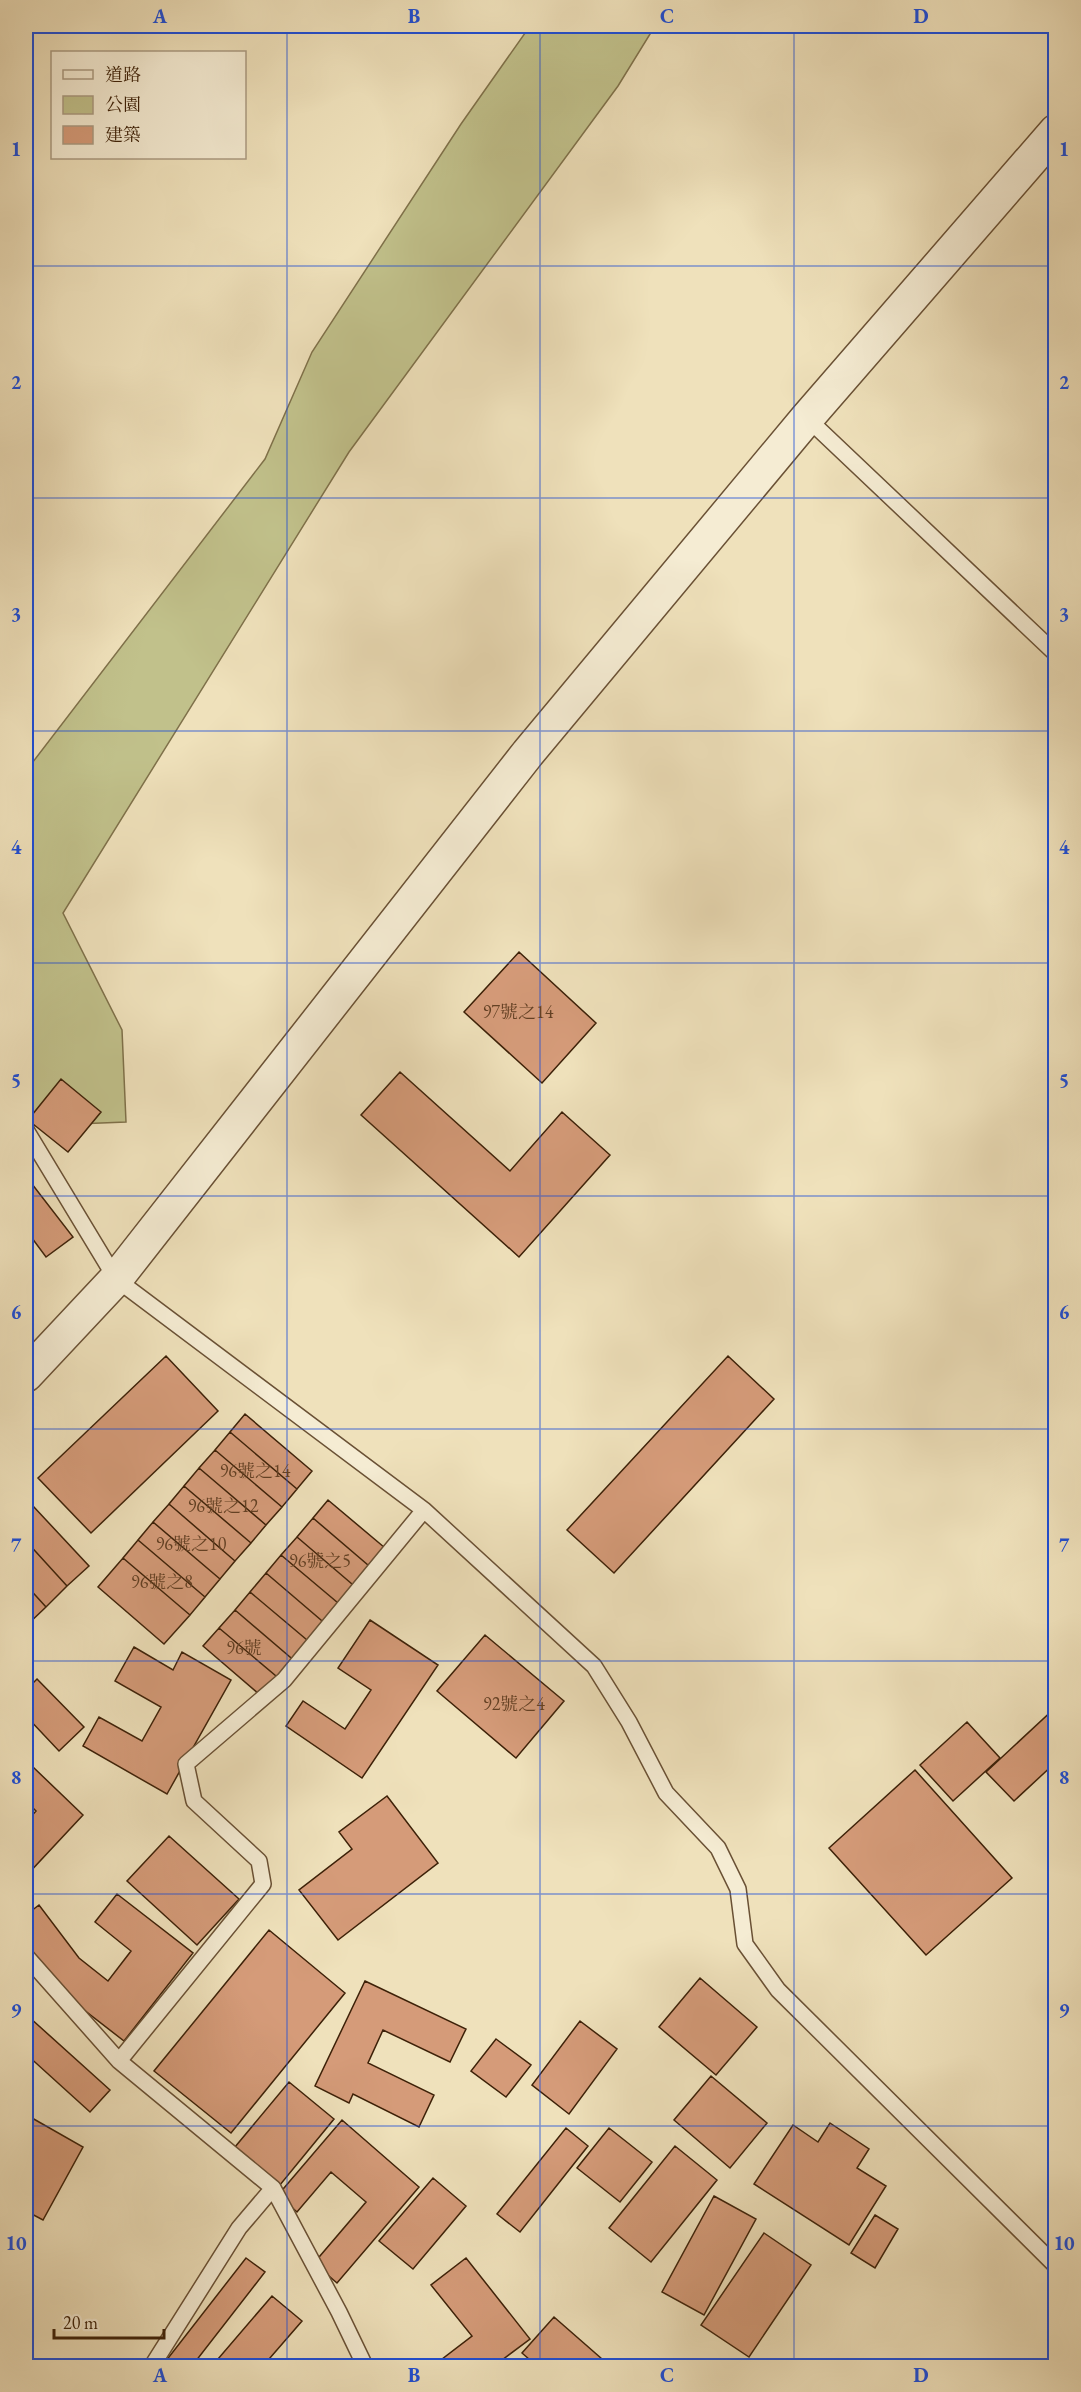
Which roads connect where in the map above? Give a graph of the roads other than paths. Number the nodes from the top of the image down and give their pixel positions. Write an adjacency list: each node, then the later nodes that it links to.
1 (1056, 131): 2 (street)
2 (807, 418): 3 (lane); 5 (street)
3 (1056, 654)
4 (26, 1130): 5 (lane)
5 (116, 1279): 6 (street); 7 (lane)
6 (26, 1375)
7 (424, 1510): 9 (lane); 11 (lane)
8 (26, 1956): 9 (lane)
9 (120, 2061): 10 (lane)
10 (273, 2188): 12 (lane); 13 (lane)
11 (1056, 2266)
12 (152, 2367)
13 (365, 2367)

